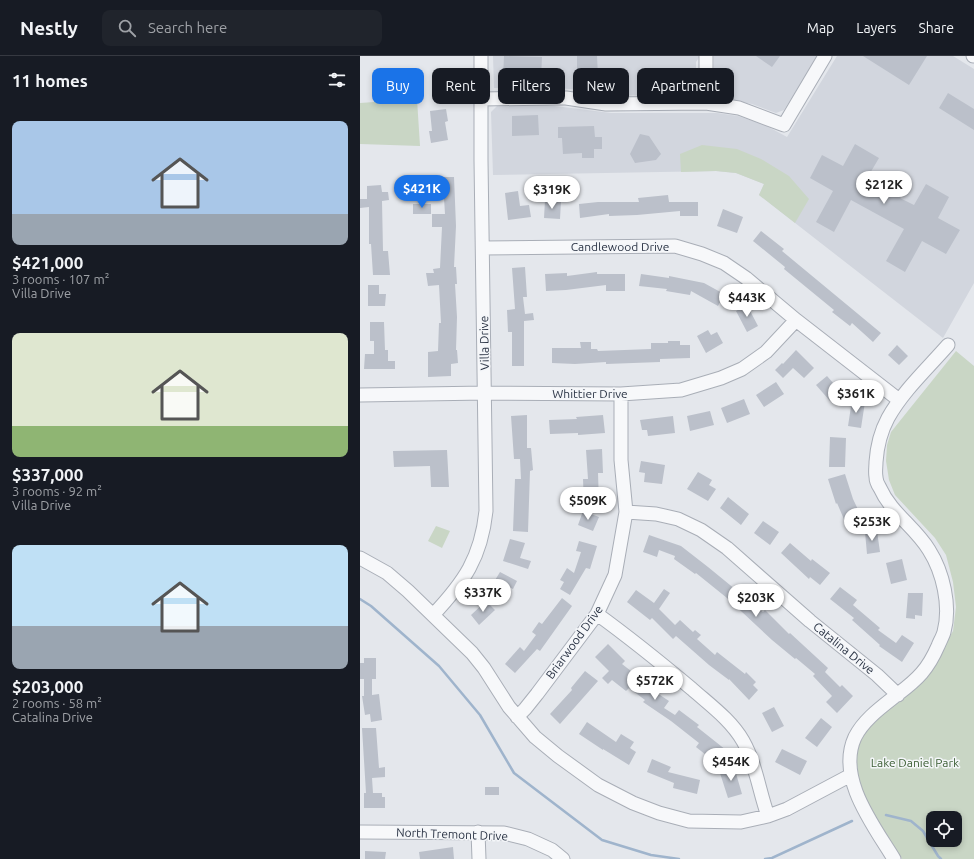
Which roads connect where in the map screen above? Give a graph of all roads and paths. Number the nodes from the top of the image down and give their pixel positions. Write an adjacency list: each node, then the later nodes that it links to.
1 (481, 56): 4 (street, Villa Drive)
2 (706, 56): 5 (street)
3 (825, 56): 9 (street)
4 (481, 68)
5 (706, 68)
6 (490, 99): 8 (street)
7 (482, 104): 10 (street, Villa Drive)
8 (680, 104)
9 (713, 104)
10 (483, 248): 11 (street, Candlewood Drive); 13 (street, Villa Drive)
11 (796, 320): 14 (street, Whittier Drive); 16 (street, Candlewood Drive)
12 (948, 346): 16 (street)
13 (485, 393): 14 (street, Whittier Drive); 15 (street, Whittier Drive); 20 (street, Villa Drive)
14 (621, 394): 17 (street, Briarwood Drive)
15 (360, 395)
16 (899, 400): 21 (street)
17 (626, 512): 19 (street, Briarwood Drive); 21 (street, Catalina Drive)
18 (360, 558): 20 (street)
19 (597, 614): 22 (street, Briarwood Drive); 24 (street)
20 (433, 615): 22 (street)
21 (898, 695): 23 (street)
22 (517, 716): 24 (street)
23 (851, 776): 24 (street); 29 (street)
24 (768, 816)
25 (360, 832): 26 (street, North Tremont Drive)
26 (478, 832): 27 (street); 28 (street, North Tremont Drive)
27 (479, 859)
28 (563, 859)
29 (894, 859)

